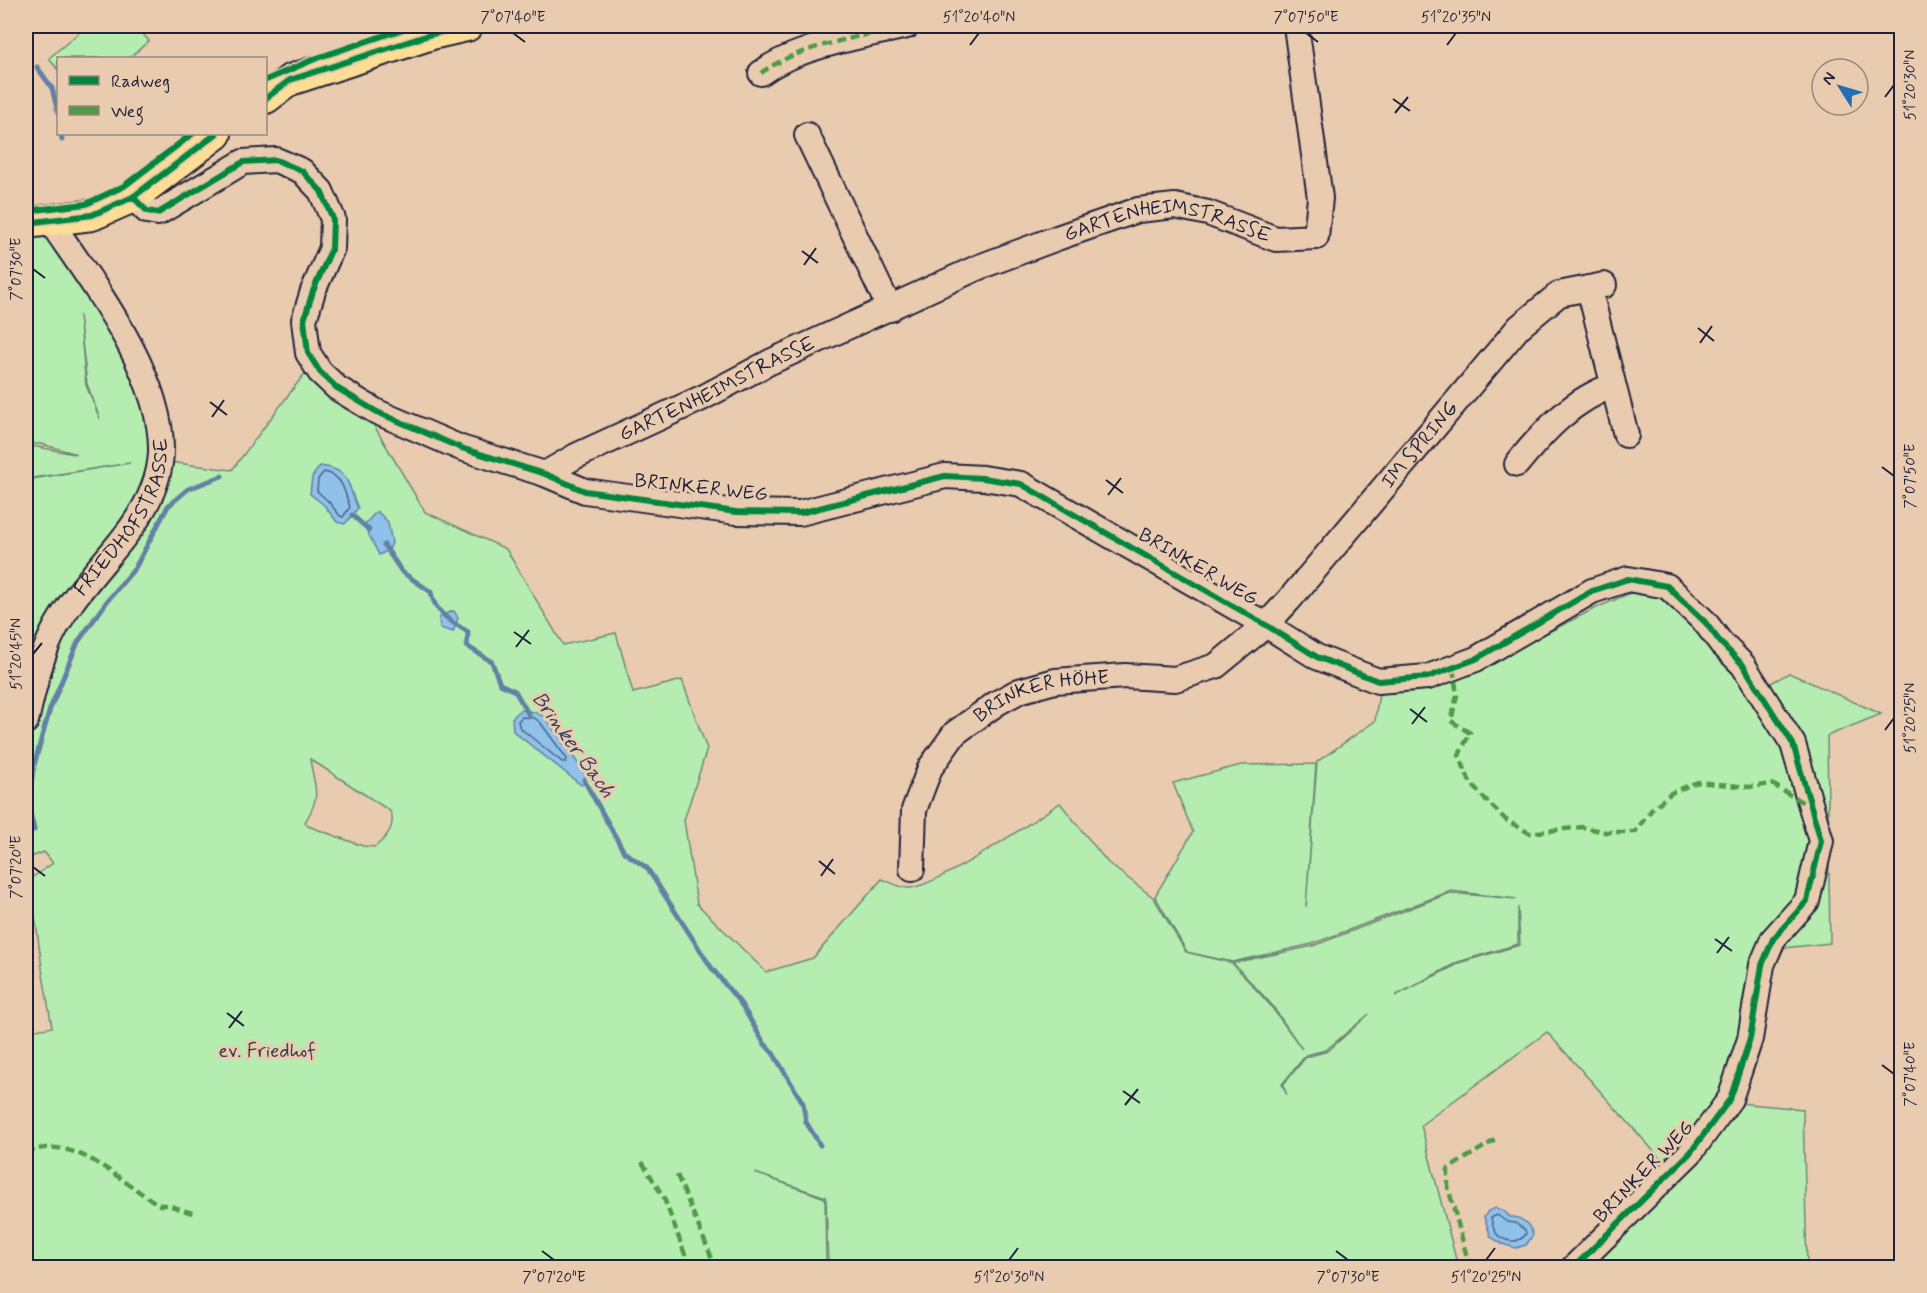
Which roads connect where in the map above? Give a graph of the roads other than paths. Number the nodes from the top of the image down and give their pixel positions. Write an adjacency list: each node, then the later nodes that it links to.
1 (467, 26): 5 (main road)
2 (907, 26): 4 (street)
3 (1296, 26): 10 (street, GARTENHEIMSTRASSE)
4 (761, 73)
5 (267, 97)
6 (215, 135): 8 (main road)
7 (807, 135): 10 (street)
8 (132, 197): 9 (main road); 14 (street, BRINKER WEG)
9 (38, 222): 16 (street, FRIEDHOFSTRASSE)
10 (890, 309): 14 (street, GARTENHEIMSTRASSE)
11 (1613, 386): 12 (street, IM SPRING); 13 (street); 15 (street, IM SPRING)
12 (1626, 435)
13 (1517, 464)
14 (545, 474): 15 (street, BRINKER WEG)
15 (1266, 625): 17 (street, BRINKER HÖHE); 18 (street, BRINKER WEG)
16 (26, 721)
17 (912, 869)
18 (1573, 1268)

